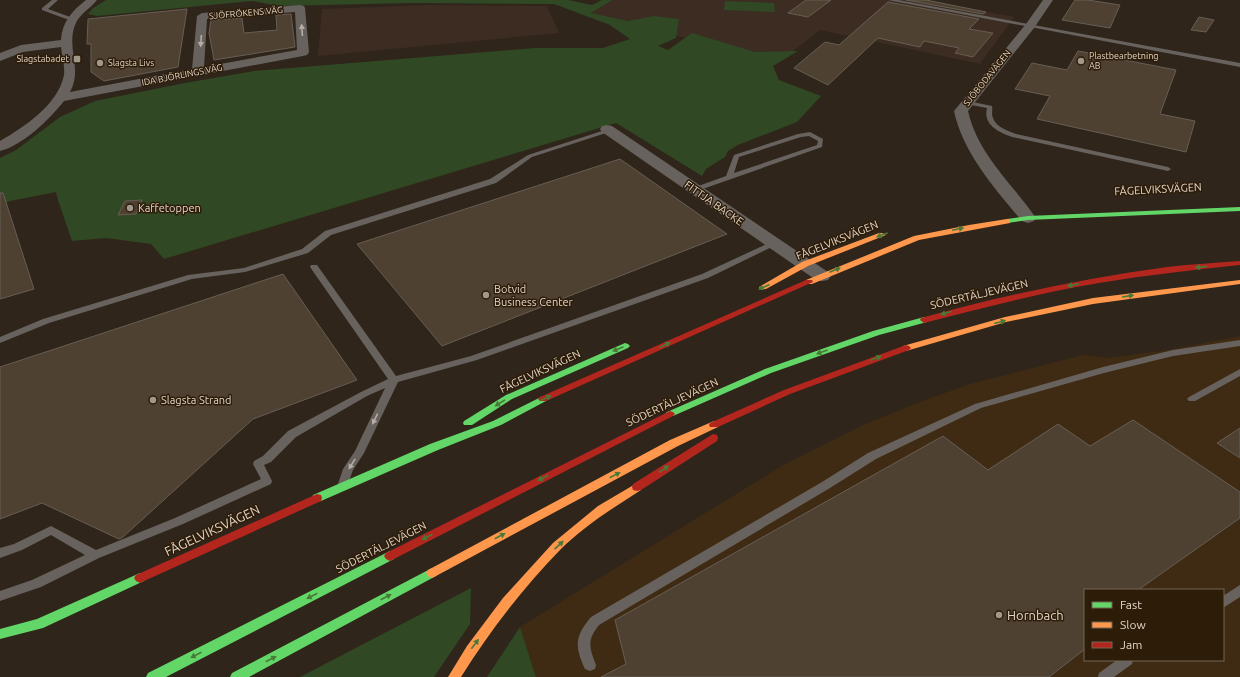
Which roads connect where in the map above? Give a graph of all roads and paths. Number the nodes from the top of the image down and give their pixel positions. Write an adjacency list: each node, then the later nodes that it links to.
1 (55, 0): 5 (lane)
2 (92, 0): 5 (street)
3 (890, 0): 6 (lane)
4 (1048, 0): 6 (street, SJÖBODAVÄGEN)
5 (71, 19): 7 (street)
6 (1030, 26): 10 (lane); 13 (street, SJÖBODAVÄGEN)
7 (67, 43): 9 (street); 12 (street)
8 (303, 52): 11 (street, IDA BJÖRLINGS VÄG); 11 (street, SJÖFRÖKENS VÄG, one-way to 11)
9 (0, 57)
10 (1240, 65)
11 (198, 72): 12 (street, IDA BJÖRLINGS VÄG)
12 (61, 98): 15 (street)
13 (968, 103): 16 (lane); 21 (street, SJÖBODAVÄGEN)
14 (607, 128): 18 (street, FITTJA BACKE); 30 (lane)
15 (0, 148)
16 (1168, 169)
17 (729, 177): 17 (lane); 18 (lane)
18 (694, 189): 23 (street, FITTJA BACKE)
19 (1240, 209): 21 (main road, FÅGELVIKSVÄGEN)
20 (1005, 210): 21 (main road, FÅGELVIKSVÄGEN)
21 (1025, 211): 27 (main road, FÅGELVIKSVÄGEN, one-way to 21)
22 (890, 232): 25 (main road, FÅGELVIKSVÄGEN, one-way to 25)
23 (774, 244): 25 (street, FITTJA BACKE); 34 (lane)
24 (1240, 263): 47 (main road, SÖDERTÄLJEVÄGEN, one-way to 47)
25 (805, 264): 27 (street, FITTJA BACKE); 29 (main road, FÅGELVIKSVÄGEN, one-way to 29)
26 (314, 267): 34 (lane)
27 (822, 276): 37 (main road, FÅGELVIKSVÄGEN, one-way to 27)
28 (1240, 282): 35 (main road, one-way to 28)
29 (757, 290)
30 (0, 340)
31 (634, 343): 37 (main road, FÅGELVIKSVÄGEN, one-way to 37)
32 (1240, 343): 46 (lane)
33 (1240, 372): 36 (lane)
34 (394, 380): 38 (lane, one-way to 38); 40 (lane)
35 (787, 392): 48 (main road, one-way to 35); 49 (main road, one-way to 35)
36 (1192, 399)
37 (434, 447): 38 (main road, FÅGELVIKSVÄGEN)
38 (343, 486): 44 (main road, FÅGELVIKSVÄGEN)
39 (0, 553): 40 (lane)
40 (95, 555): 42 (lane)
41 (1240, 590): 43 (lane)
42 (0, 596)
43 (1224, 603)
44 (0, 634)
45 (1126, 661): 50 (lane)
46 (590, 665)
47 (153, 677)
48 (237, 677)
49 (454, 677)
50 (1104, 677)

